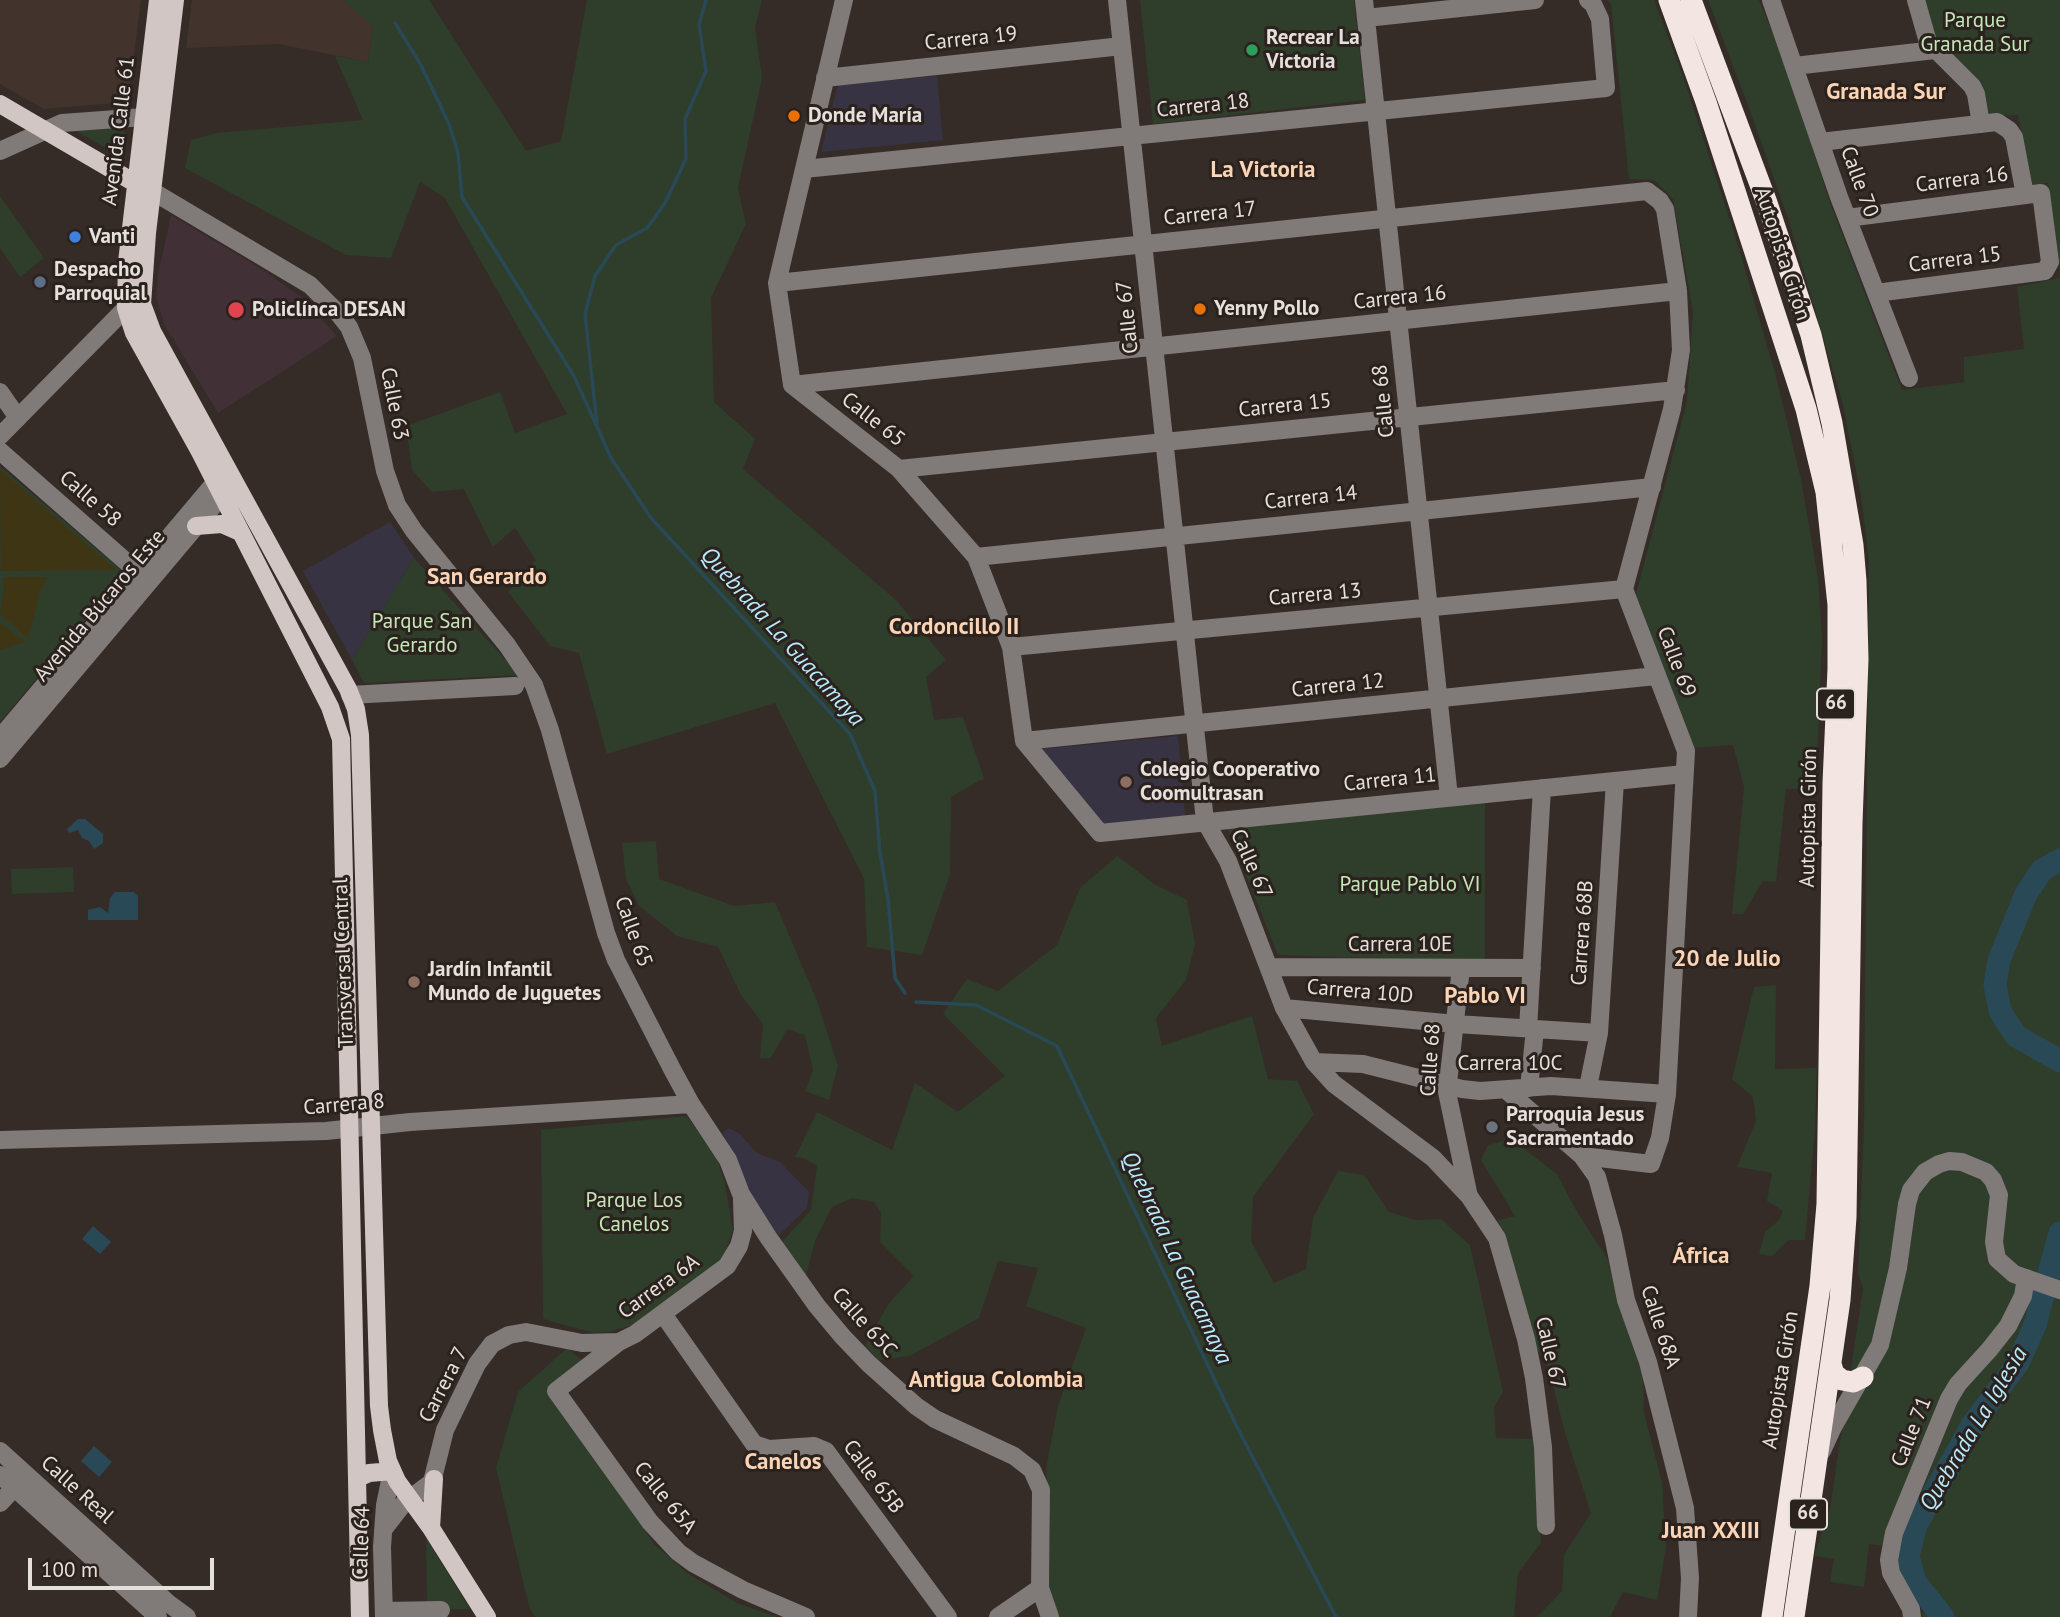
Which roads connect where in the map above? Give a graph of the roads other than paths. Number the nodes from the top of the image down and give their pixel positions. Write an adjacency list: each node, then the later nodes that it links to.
1 (158, 0): 20 (main road, Avenida Calle 61)
2 (175, 0): 27 (main road, Avenida Calle 61)
3 (844, 0): 16 (street)
4 (1117, 0): 13 (street, Calle 67)
5 (1364, 0): 12 (street, Calle 68)
6 (1535, 0): 12 (street)
7 (1588, 0): 18 (street, Carrera 18)
8 (1669, 0): 106 (highway, Autopista Girón / 66)
9 (1691, 0): 101 (highway, Autopista Girón / 66)
10 (1771, 0): 15 (street, Calle 70)
11 (1916, 0): 14 (street)
12 (1366, 18): 18 (street, Calle 68)
13 (1122, 46): 16 (street, Carrera 19); 23 (street, Calle 67)
14 (1936, 50): 15 (street); 21 (street)
15 (1794, 66): 24 (street, Calle 70)
16 (825, 78): 26 (street)
17 (0, 104): 19 (main road)
18 (1376, 111): 23 (street, Carrera 18); 29 (street, Calle 68)
19 (16, 114): 22 (main road); 25 (street)
20 (144, 117): 22 (street); 27 (main road, Avenida Calle 61)
21 (1989, 123): 24 (street); 28 (street)
22 (44, 130): 25 (street); 27 (main road)
23 (1132, 136): 26 (street, Carrera 18); 31 (street, Calle 67)
24 (1820, 142): 30 (street, Calle 70)
25 (4, 149)
26 (804, 169): 32 (street)
27 (144, 187): 35 (main road, Avenida Calle 61); 48 (main road, Avenida Calle 61); 61 (street, Calle 63)
28 (2033, 194): 30 (street, Carrera 16); 34 (street, Carrera 15)
29 (1387, 218): 31 (street, Carrera 17); 33 (street, Carrera 17); 36 (street, Calle 68)
30 (1847, 218): 34 (street, Calle 70)
31 (1143, 244): 32 (street, Carrera 17); 37 (street, Calle 67)
32 (777, 283): 39 (street)
33 (1678, 291): 36 (street, Carrera 16); 40 (street)
34 (1876, 292): 38 (street, Calle 70)
35 (126, 308): 43 (street); 48 (main road, Avenida Calle 61)
36 (1398, 321): 37 (street, Carrera 16); 42 (street, Calle 68)
37 (1154, 346): 39 (street, Carrera 16); 45 (street, Calle 67)
38 (1909, 378)
39 (792, 385): 47 (street, Calle 65)
40 (1676, 390): 42 (street, Carrera 15); 49 (street)
41 (0, 392): 43 (street)
42 (1409, 417): 45 (street, Carrera 15); 50 (street, Calle 68)
43 (18, 418): 44 (street)
44 (0, 436)
45 (1164, 441): 47 (street, Carrera 15); 53 (street, Calle 67)
46 (0, 451): 55 (street, Calle 58)
47 (899, 469): 54 (street, Calle 65)
48 (225, 482): 51 (street, Avenida Búcaros Este); 52 (main road, Transversal Central); 55 (street, Avenida Búcaros Este); 63 (main road, Transversal Central)
49 (1652, 487): 50 (street, Carrera 14); 56 (street)
50 (1419, 510): 53 (street, Carrera 14); 57 (street, Calle 68)
51 (196, 526): 52 (main road); 55 (street, Avenida Búcaros Este)
52 (240, 532): 89 (main road, Transversal Central)
53 (1175, 536): 54 (street, Carrera 14); 58 (street, Calle 67)
54 (976, 557): 59 (street, Calle 65)
55 (144, 577): 66 (street, Avenida Búcaros Este); 68 (street, Avenida Búcaros Este)
56 (1623, 589): 57 (street, Carrera 13); 60 (street, Calle 69)
57 (1429, 607): 58 (street, Carrera 13); 64 (street, Calle 68)
58 (1185, 631): 59 (street, Carrera 13); 65 (street, Calle 67)
59 (1012, 647): 67 (street, Calle 65)
60 (1656, 676): 64 (street, Carrera 12); 69 (street, Calle 69)
61 (534, 685): 87 (street, Calle 65)
62 (515, 686): 63 (street)
63 (351, 695): 88 (main road, Transversal Central)
64 (1439, 698): 65 (street, Carrera 12); 72 (street, Calle 68)
65 (1195, 724): 67 (street, Carrera 12); 73 (street, Calle 67)
66 (0, 738)
67 (1024, 741): 73 (street, Carrera 11)
68 (0, 759)
69 (1684, 774): 70 (street, Carrera 11); 86 (street, Calle 69)
70 (1615, 781): 71 (street, Carrera 11); 80 (street, Carrera 68B)
71 (1542, 788): 72 (street, Carrera 11); 76 (street)
72 (1450, 797): 73 (street, Carrera 11)
73 (1205, 821): 74 (street, Calle 67)
74 (1269, 967): 75 (street, Carrera 10E); 77 (street, Calle 67)
75 (1461, 968): 76 (street, Carrera 10E); 78 (street, Calle 68)
76 (1532, 968): 79 (street)
77 (1284, 1008): 78 (street, Carrera 10D); 81 (street, Calle 67)
78 (1456, 1024): 79 (street, Carrera 10D); 82 (street, Calle 68)
79 (1531, 1029): 80 (street, Carrera 10D); 83 (street)
80 (1599, 1033): 84 (street, Carrera 68B)
81 (1314, 1062): 82 (street, Carrera 10C); 93 (street, Calle 67)
82 (1447, 1086): 85 (street, Carrera 10C); 93 (street, Calle 68)
83 (1530, 1087): 84 (street, Carrera 10C); 85 (street, Carrera 10C)
84 (1588, 1087): 86 (street, Carrera 10C)
85 (1506, 1090): 91 (street, Calle 68A)
86 (1667, 1094): 91 (street, Calle 69)
87 (691, 1104): 88 (street, Carrera 8); 92 (street, Calle 65C)
88 (371, 1126): 89 (street, Carrera 8); 108 (main road, Transversal Central)
89 (351, 1129): 90 (street, Carrera 8); 111 (main road, Transversal Central)
90 (0, 1140)
91 (1582, 1156): 129 (street, Calle 68A)
92 (741, 1194): 94 (street, Calle 65C); 95 (street, Carrera 6A)
93 (1469, 1196): 115 (street, Calle 67)
94 (768, 1237): 95 (street); 118 (street, Calle 65C)
95 (727, 1266): 98 (street, Carrera 6A)
96 (2031, 1280): 97 (street); 103 (street); 132 (street, Calle 71)
97 (2059, 1290)
98 (663, 1314): 100 (street, Carrera 6A); 126 (street, Calle 65B)
99 (573, 1341): 100 (street, Carrera 7); 102 (street); 113 (street, Carrera 7)
100 (619, 1342): 102 (street, Carrera 6A)
101 (1831, 1364): 103 (highway); 105 (highway, Autopista Girón / 66)
102 (589, 1365): 104 (street, Carrera 6A)
103 (1863, 1377): 105 (street); 109 (street)
104 (556, 1391): 125 (street, Calle 65A)
105 (1822, 1411): 106 (street); 109 (highway, Autopista Girón / 66)
106 (1799, 1432): 130 (highway, Autopista Girón / 66)
107 (0, 1451): 122 (street, Calle Real)
108 (392, 1471): 111 (main road); 113 (main road, Transversal Central); 117 (street, Calle 64)
109 (1814, 1474): 131 (highway, Autopista Girón / 66)
110 (0, 1475): 112 (street, Calle Real)
111 (358, 1478): 123 (main road, Transversal Central)
112 (14, 1488): 114 (street); 121 (street, Calle Real)
113 (417, 1489): 116 (main road); 116 (main road, Transversal Central); 117 (street, Carrera 7)
114 (0, 1503)
115 (1546, 1526)
116 (431, 1528): 124 (main road, Transversal Central)
117 (383, 1530): 120 (street, Calle 64)
118 (1040, 1588): 127 (street); 128 (street, Calle 65C)
119 (441, 1610): 120 (street)
120 (384, 1614)
121 (158, 1617)
122 (187, 1617)
123 (360, 1617)
124 (487, 1617)
125 (806, 1617)
126 (947, 1617)
127 (998, 1617)
128 (1050, 1617)
129 (1688, 1617)
130 (1772, 1617)
131 (1794, 1617)
132 (1912, 1617)

